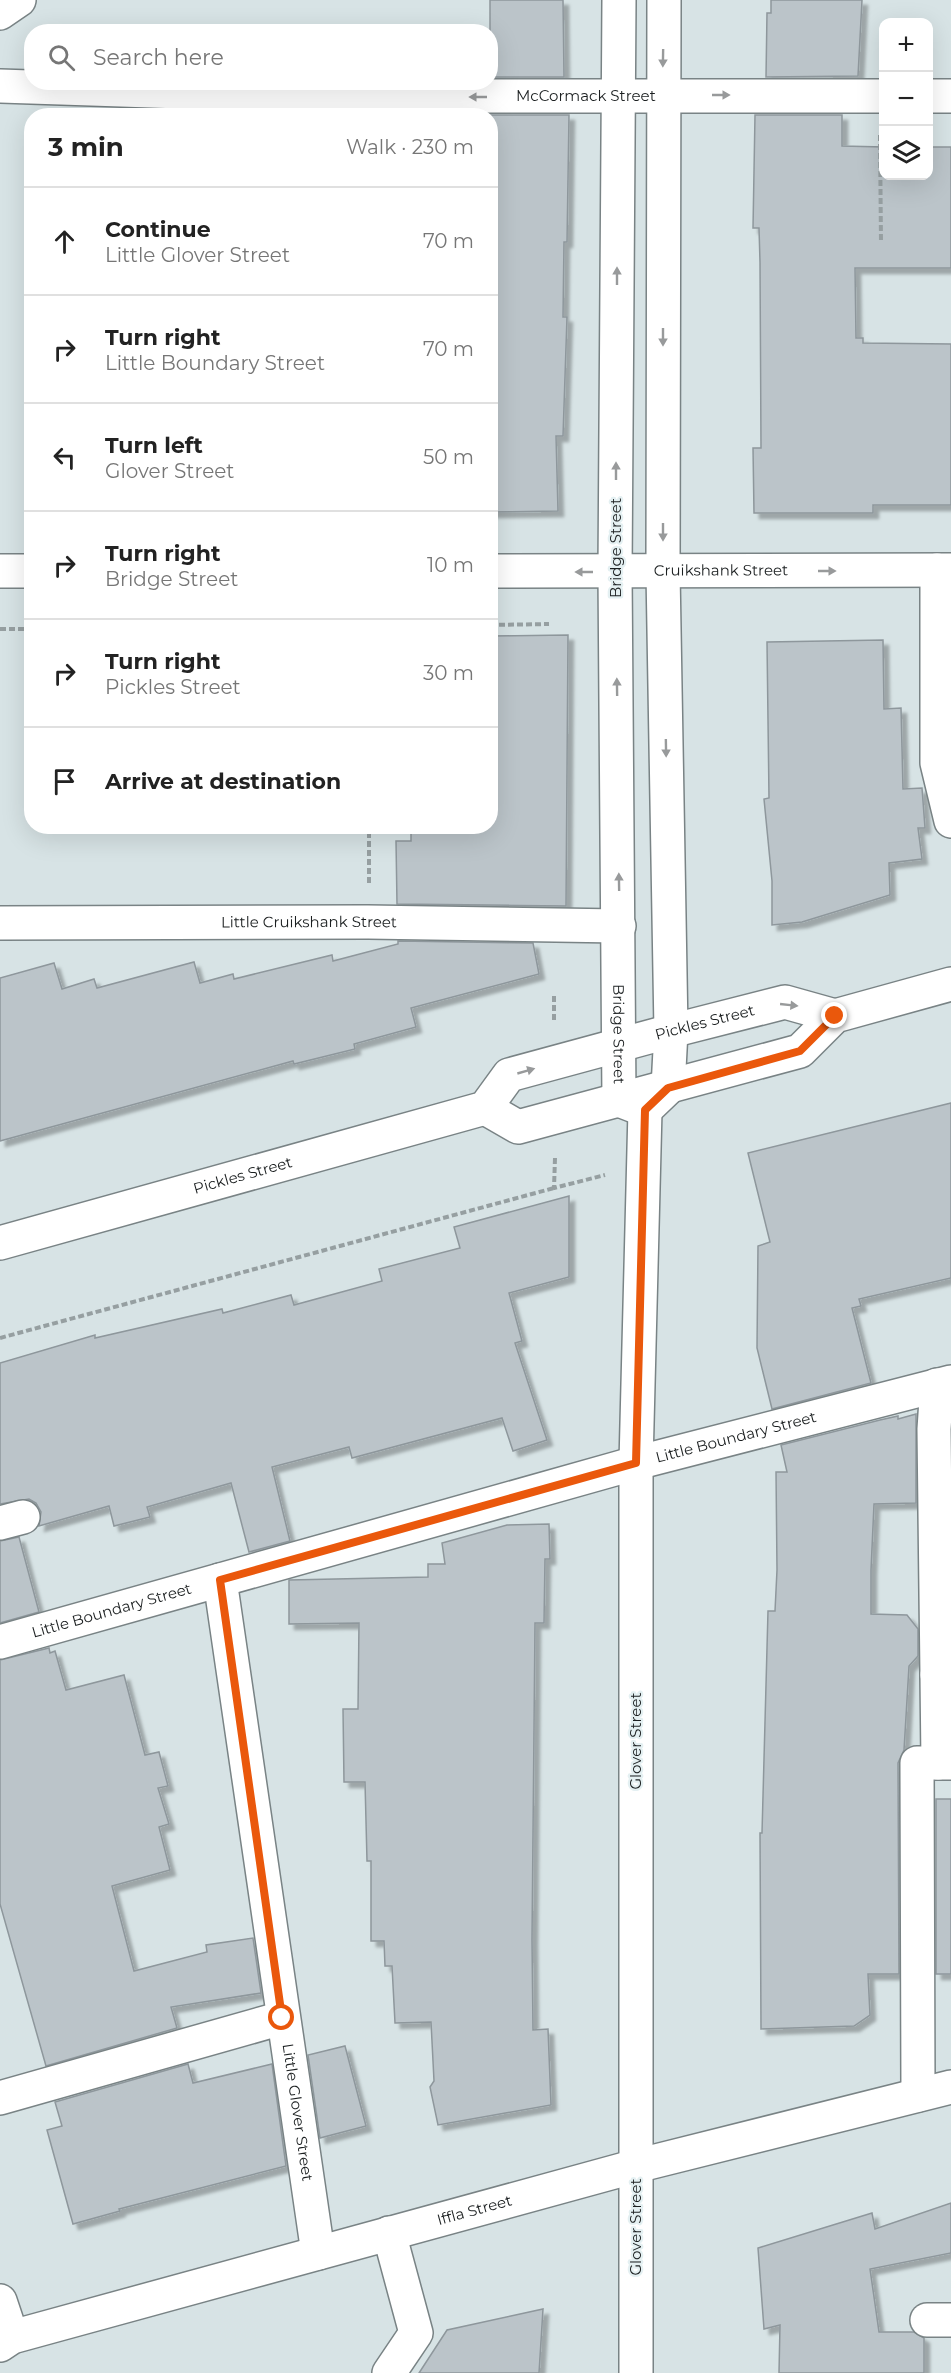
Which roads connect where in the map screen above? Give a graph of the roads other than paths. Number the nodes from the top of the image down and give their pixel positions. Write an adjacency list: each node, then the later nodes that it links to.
1 (619, 0): 10 (street, Bridge Street)
2 (664, 0): 6 (street, one-way to 6)
3 (0, 86): 4 (street, McCormack Street)
4 (24, 89)
5 (37, 90): 11 (street, McCormack Street)
6 (663, 95): 7 (street, McCormack Street, one-way to 7); 10 (street, McCormack Street); 18 (street, one-way to 18)
7 (879, 96)
8 (933, 96): 9 (street)
9 (951, 96)
10 (618, 98): 12 (street, McCormack Street, one-way to 12); 17 (street, Bridge Street, one-way to 10)
11 (159, 103): 12 (street, McCormack Street)
12 (303, 106)
13 (944, 570): 18 (street, Cruikshank Street, one-way to 13); 19 (street)
14 (0, 571): 15 (street)
15 (24, 571)
16 (498, 571): 17 (street, Cruikshank Street, one-way to 16)
17 (615, 572): 18 (street, Cruikshank Street); 21 (street, Bridge Street, one-way to 17)
18 (663, 572): 24 (street, one-way to 24)
19 (951, 821)
20 (0, 923): 21 (street, Little Cruikshank Street)
21 (619, 926): 25 (street, Bridge Street)
22 (951, 984): 23 (street)
23 (835, 1016): 24 (street, Pickles Street, one-way to 23); 26 (street)
24 (671, 1031): 25 (street, Pickles Street); 26 (street)
25 (618, 1045): 26 (street, Bridge Street); 27 (street, Pickles Street, one-way to 25)
26 (644, 1100): 27 (street); 30 (street, Glover Street)
27 (484, 1108): 28 (street, Pickles Street)
28 (0, 1243)
29 (944, 1383): 30 (street, Little Boundary Street); 33 (street)
30 (636, 1463): 31 (street, Little Boundary Street); 39 (street, Glover Street)
31 (220, 1580): 32 (street, Little Boundary Street); 35 (street, Little Glover Street)
32 (0, 1642)
33 (944, 1675): 34 (street)
34 (945, 1763): 37 (street)
35 (282, 2018): 38 (street); 41 (street, Little Glover Street)
36 (951, 2087): 37 (street, Iffla Street)
37 (918, 2095): 39 (street, Iffla Street)
38 (0, 2098)
39 (636, 2166): 40 (street, Iffla Street); 45 (street, Glover Street)
40 (389, 2233): 41 (street, Iffla Street); 44 (street)
41 (318, 2253): 43 (street, Iffla Street)
42 (0, 2301): 43 (street)
43 (6, 2341)
44 (389, 2373)
45 (636, 2373)

